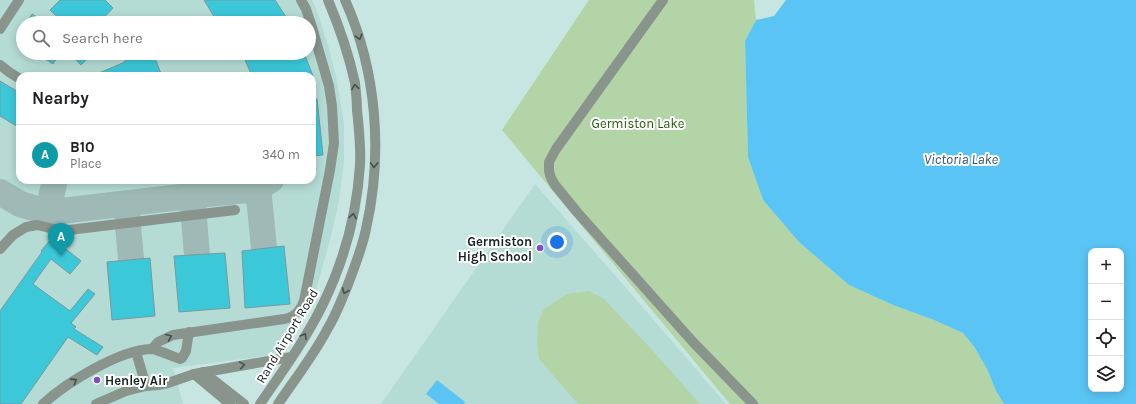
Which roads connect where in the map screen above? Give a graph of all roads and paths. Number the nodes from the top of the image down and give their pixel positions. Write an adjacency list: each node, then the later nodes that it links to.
1 (19, 0): 7 (street)
2 (300, 0): 6 (street)
3 (328, 0): 16 (street, Rand Airport Road, one-way to 3)
4 (345, 0): 26 (street, one-way to 26)
5 (663, 0): 27 (street)
6 (308, 16)
7 (0, 29)
8 (316, 41): 13 (street)
9 (0, 65): 10 (street)
10 (16, 76)
11 (235, 210): 12 (street)
12 (0, 249)
13 (189, 332): 14 (street, one-way to 13); 14 (street)
14 (152, 349): 15 (street)
15 (136, 352): 18 (street); 20 (street, one-way to 15)
16 (291, 357): 17 (street, one-way to 16); 25 (street, Rand Airport Road)
17 (199, 373): 18 (street); 19 (street); 24 (street)
18 (146, 386): 21 (street)
19 (214, 390): 22 (street); 23 (street)
20 (43, 404)
21 (96, 404)
22 (219, 404)
23 (230, 404)
24 (244, 404)
25 (260, 404)
26 (278, 404)
27 (753, 404)

